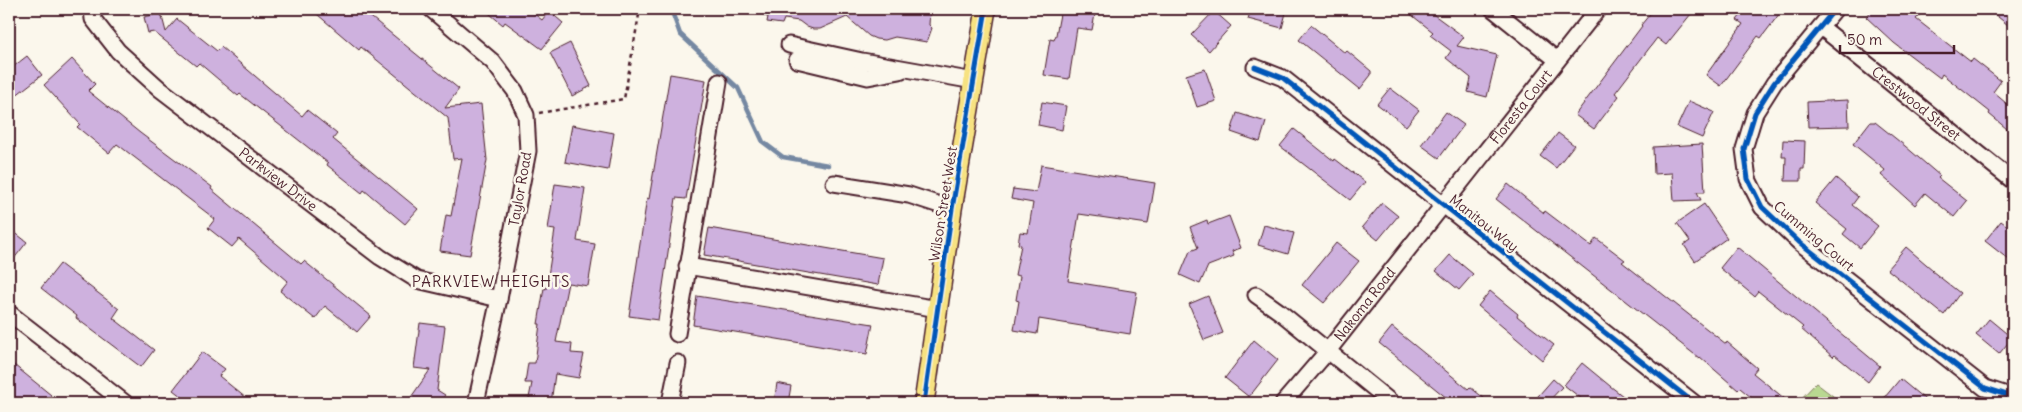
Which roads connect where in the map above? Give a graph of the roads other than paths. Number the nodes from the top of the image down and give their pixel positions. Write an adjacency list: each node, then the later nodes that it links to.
1 (92, 9): 21 (street, Parkview Drive)
2 (431, 9): 21 (street, Taylor Road)
3 (986, 9): 13 (main road, Wilson Street West)
4 (1493, 9): 10 (street)
5 (1598, 9): 10 (street, Floresta Court)
6 (1835, 9): 7 (street, Cumming Court)
7 (1821, 27): 15 (street, Crestwood Street); 27 (street, Cumming Court)
8 (789, 45): 12 (street)
9 (797, 60): 12 (street)
10 (1557, 60): 17 (street, Floresta Court)
11 (1255, 67): 17 (street, Manitou Way)
12 (909, 69): 13 (street)
13 (974, 81): 18 (main road, Wilson Street West)
14 (718, 82): 19 (street)
15 (2013, 181)
16 (834, 183): 18 (street)
17 (1443, 205): 25 (street, Nakoma Road); 34 (street, Manitou Way)
18 (952, 209): 22 (main road, Wilson Street West)
19 (687, 266): 22 (street); 24 (street)
20 (1256, 295): 25 (street)
21 (499, 299): 29 (street, Taylor Road)
22 (938, 309): 31 (main road, Wilson Street West)
23 (9, 313): 28 (street)
24 (677, 334)
25 (1327, 352): 32 (street, Nakoma Road); 33 (street)
26 (678, 362): 30 (street)
27 (2013, 397)
28 (126, 403)
29 (476, 403)
30 (670, 403)
31 (924, 403)
32 (1283, 403)
33 (1392, 403)
34 (1694, 403)

